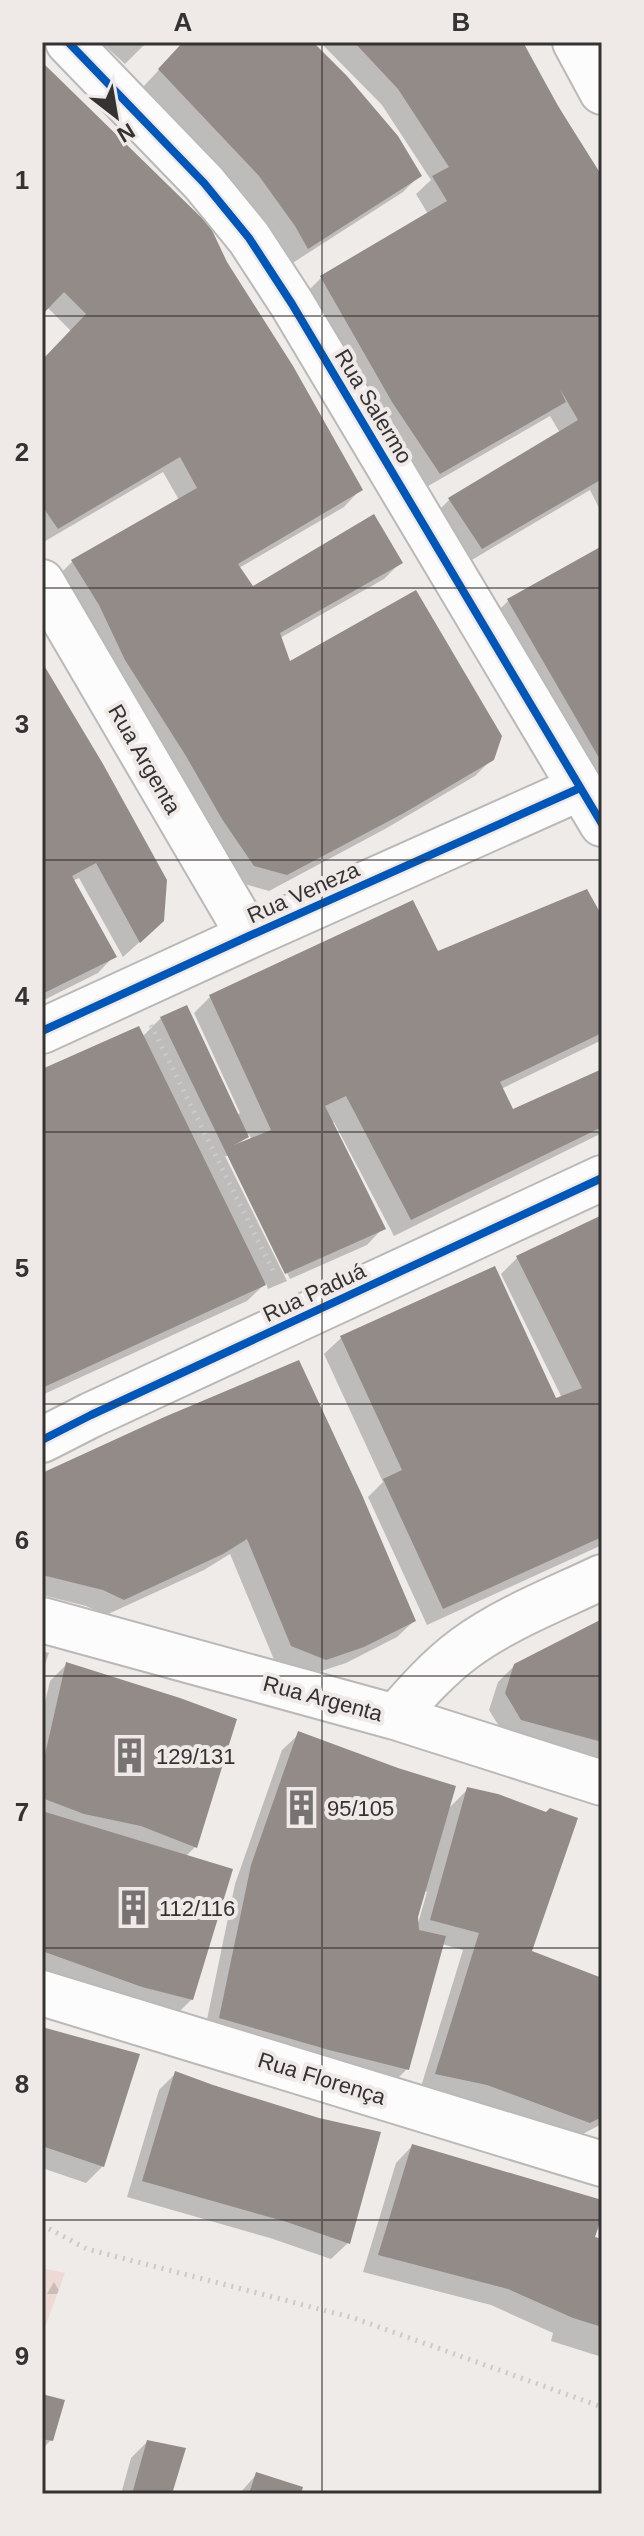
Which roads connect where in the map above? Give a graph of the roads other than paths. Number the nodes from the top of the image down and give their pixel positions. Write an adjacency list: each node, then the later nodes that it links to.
1 (68, 42): 5 (street, Rua Salermo)
2 (575, 42): 3 (street)
3 (602, 92)
4 (42, 582): 6 (street, Rua Argenta)
5 (591, 806): 6 (street, Rua Veneza)
6 (249, 936): 7 (street, Rua Veneza)
7 (42, 1031)
8 (602, 1178): 9 (street, Rua Paduá)
9 (42, 1440)
10 (602, 1577): 12 (street)
11 (42, 1620): 12 (street, Rua Argenta)
12 (395, 1717): 13 (street, Rua Argenta)
13 (602, 1783)
14 (42, 1993): 15 (street, Rua Florença)
15 (602, 2164)

